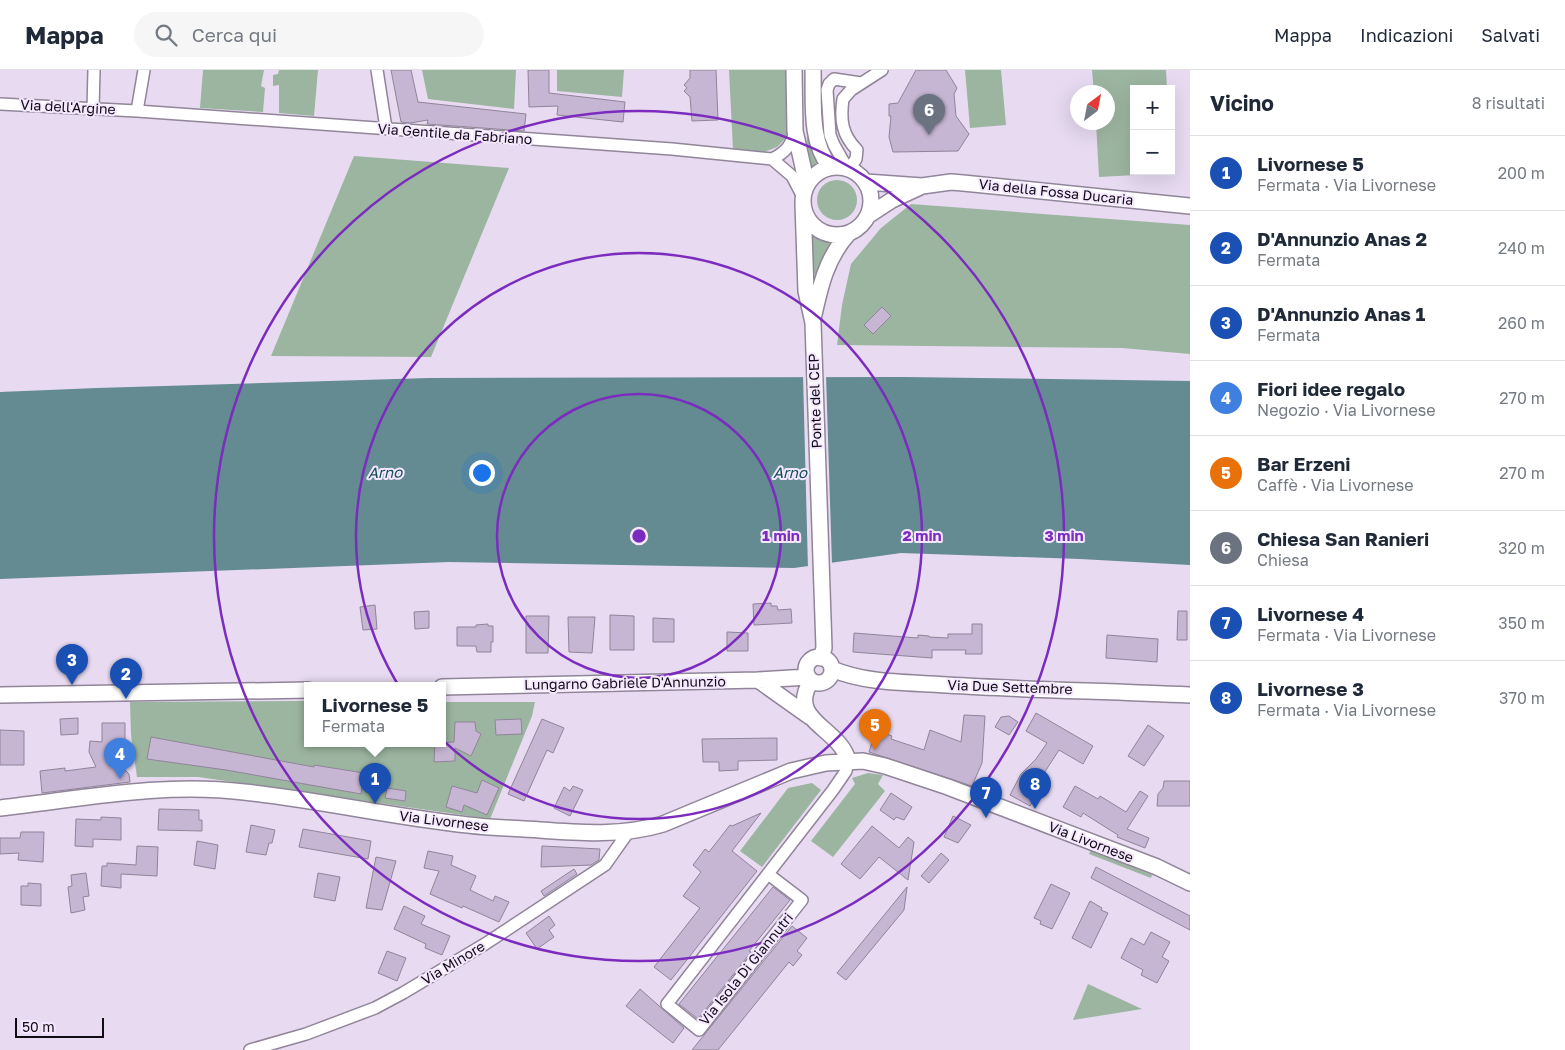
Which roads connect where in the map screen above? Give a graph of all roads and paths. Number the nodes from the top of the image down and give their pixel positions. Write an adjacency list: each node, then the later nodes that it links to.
1 (94, 70): 9 (street)
2 (144, 70): 10 (street)
3 (377, 70): 11 (street)
4 (794, 70): 12 (main road)
5 (813, 70): 14 (main road)
6 (882, 70): 7 (street)
7 (861, 83): 15 (street); 15 (street)
8 (0, 104): 9 (street, Via dell'Argine)
9 (93, 109): 10 (street, Via dell'Argine)
10 (137, 111): 11 (street, Via Gentile da Fabriano)
11 (386, 128): 13 (street, Via Gentile da Fabriano)
12 (795, 131): 13 (street); 18 (main road)
13 (772, 159): 18 (street)
14 (830, 167): 15 (main road); 18 (main road)
15 (848, 168): 16 (main road)
16 (866, 182): 17 (main road, Via della Fossa Ducaria); 20 (main road)
17 (922, 186): 19 (main road, Via della Fossa Ducaria); 20 (main road, Via della Fossa Ducaria)
18 (804, 195): 21 (main road); 22 (main road, Ponte del CEP)
19 (1190, 206)
20 (869, 215): 21 (main road)
21 (850, 233): 22 (main road, Ponte del CEP)
22 (812, 323): 23 (main road, Ponte del CEP)
23 (826, 664): 24 (main road); 24 (main road); 29 (main road, Via Due Settembre)
24 (810, 679): 25 (main road, Lungarno Gabriele D'Annunzio); 30 (main road)
25 (758, 680): 26 (main road, Lungarno Gabriele D'Annunzio); 30 (main road)
26 (446, 687)
27 (304, 690): 28 (main road)
28 (0, 695)
29 (1190, 695)
30 (814, 719): 31 (main road)
31 (848, 761): 33 (main road, Via Livornese); 34 (street, Via Isola Di Giannutri); 35 (main road, Via Livornese)
32 (0, 808): 33 (main road, Via Livornese)
33 (629, 831): 36 (street, Via Minore)
34 (768, 874): 34 (street, Via Isola Di Giannutri)
35 (1190, 883)
36 (250, 1050)

